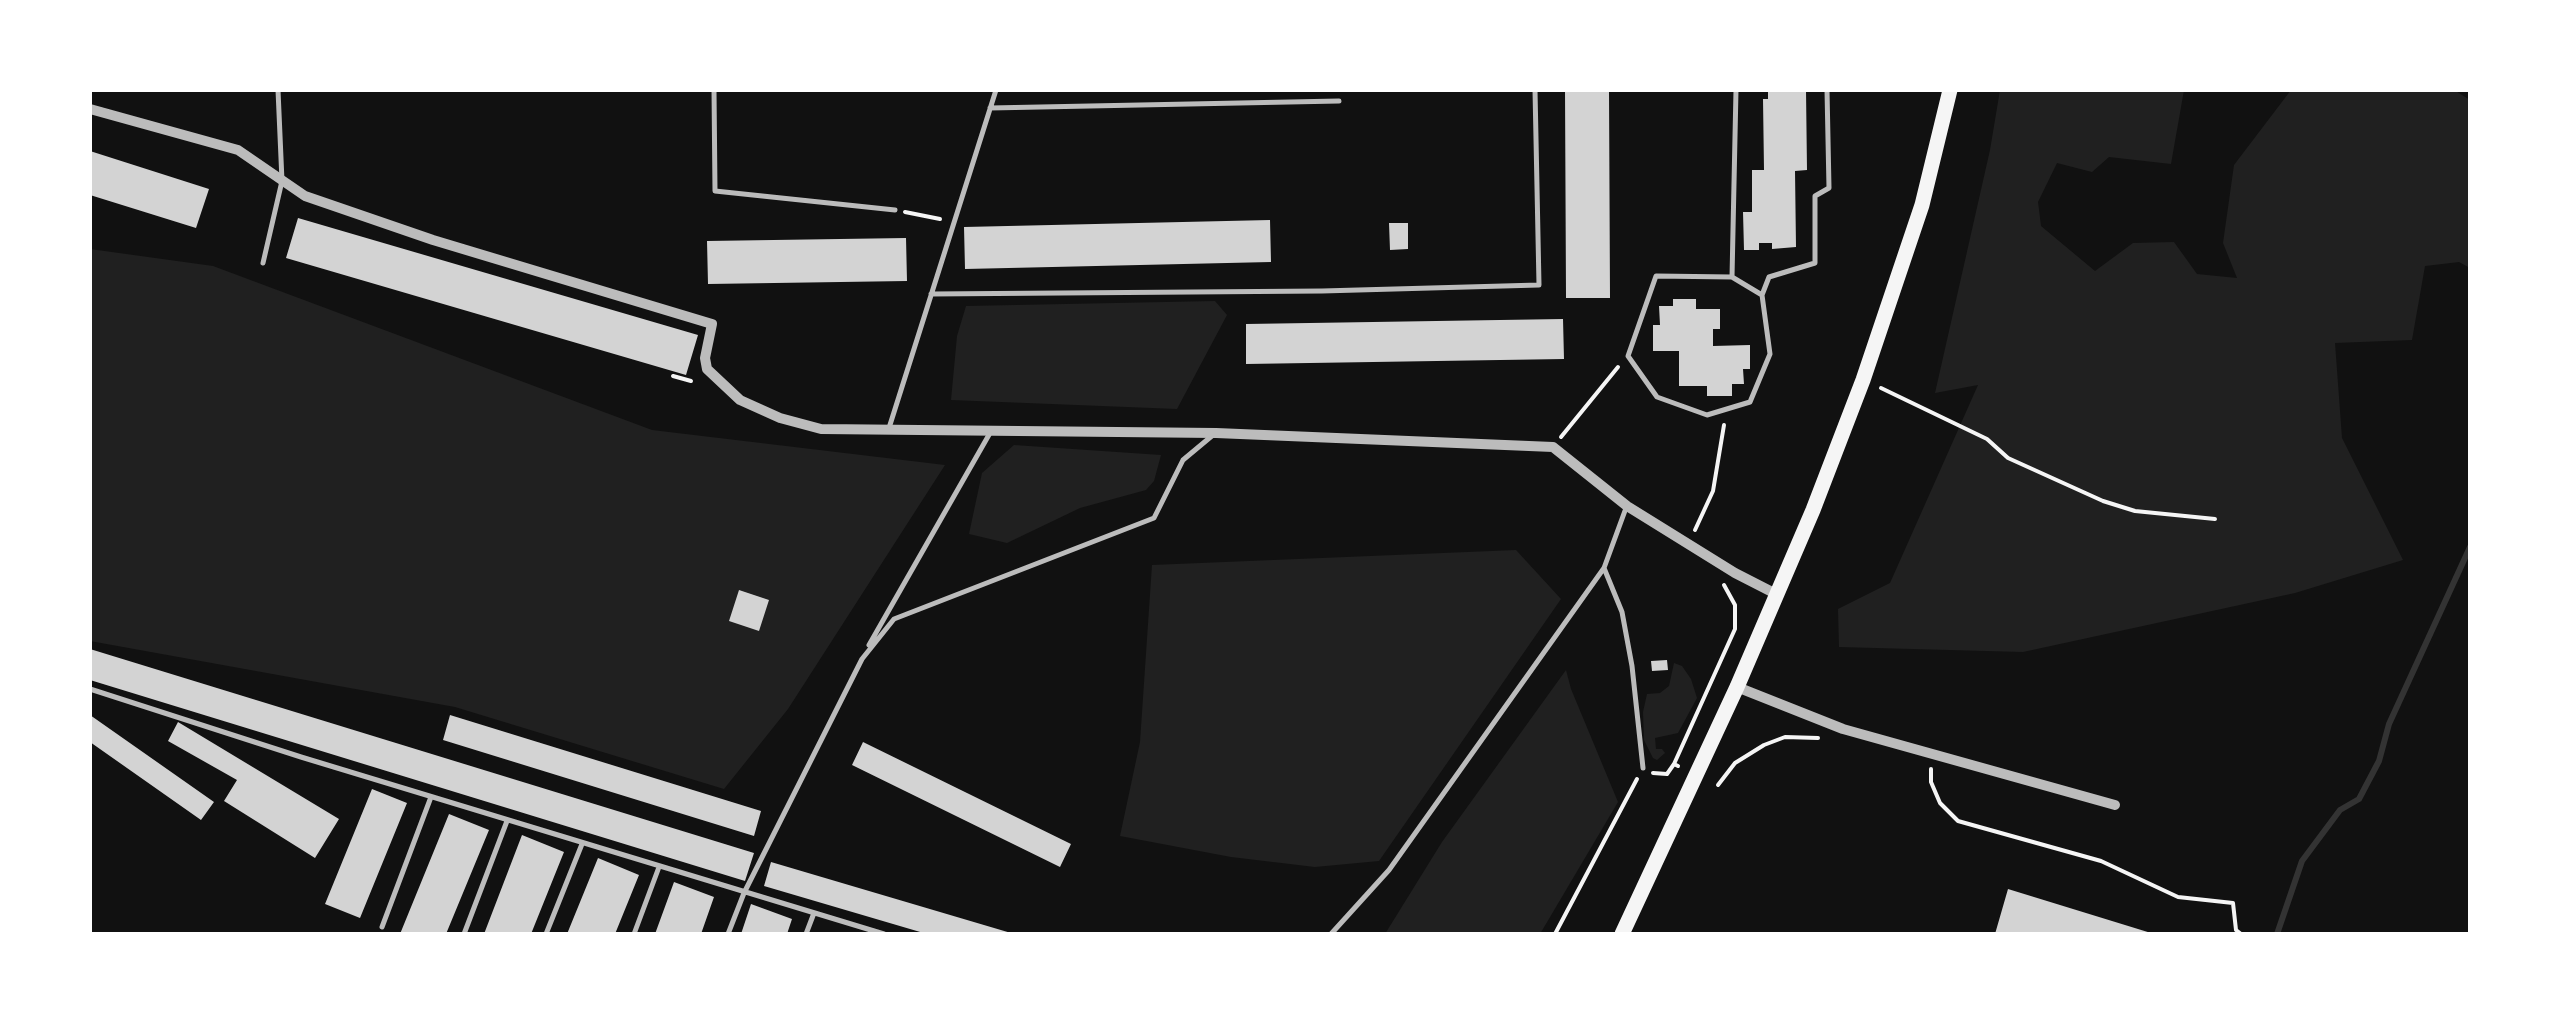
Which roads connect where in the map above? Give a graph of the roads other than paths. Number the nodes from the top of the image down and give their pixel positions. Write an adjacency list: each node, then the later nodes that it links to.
1 (278, 90): 11 (lane)
2 (714, 90): 12 (lane)
3 (996, 90): 10 (lane)
4 (1536, 90): 15 (lane)
5 (1736, 90): 14 (lane)
6 (1827, 90): 16 (lane)
7 (1950, 90): 22 (highway)
8 (1339, 101): 10 (lane)
9 (90, 108): 11 (street)
10 (990, 108): 15 (lane)
11 (282, 181): 13 (lane); 17 (street)
12 (895, 210)
13 (263, 263)
14 (1732, 277): 16 (lane); 16 (lane)
15 (932, 294): 17 (lane)
16 (1762, 295)
17 (889, 428): 18 (street)
18 (992, 430): 19 (street); 23 (lane)
19 (1216, 433): 20 (street); 23 (lane)
20 (1627, 506): 21 (lane); 22 (street)
21 (1604, 568): 26 (lane); 41 (lane)
22 (1778, 595): 24 (highway)
23 (862, 659): 32 (lane)
24 (1738, 687): 28 (street); 42 (highway)
25 (90, 689): 27 (lane)
26 (1643, 768)
27 (430, 797): 29 (lane); 34 (lane)
28 (2115, 805)
29 (507, 820): 30 (lane); 35 (lane)
30 (582, 844): 31 (lane); 36 (lane)
31 (659, 867): 32 (lane); 37 (lane)
32 (744, 893): 33 (lane); 38 (lane)
33 (814, 913): 39 (lane); 40 (lane)
34 (382, 927)
35 (464, 934)
36 (546, 934)
37 (634, 934)
38 (728, 934)
39 (806, 934)
40 (884, 934)
41 (1331, 934)
42 (1622, 934)

